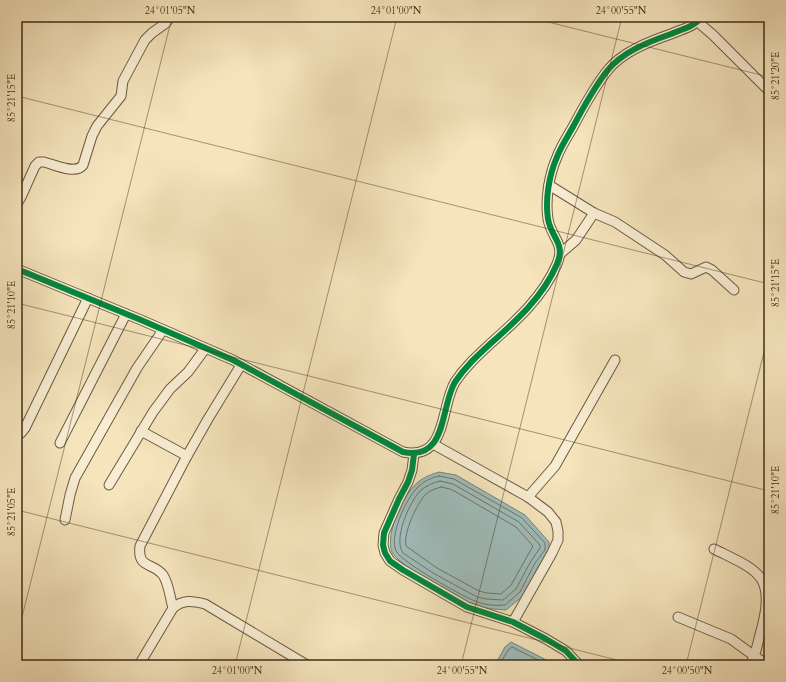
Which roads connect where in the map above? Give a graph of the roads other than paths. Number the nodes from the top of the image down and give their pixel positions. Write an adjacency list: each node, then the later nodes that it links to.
1 (170, 17): 5 (street)
2 (698, 19): 3 (street); 4 (street)
3 (769, 91)
4 (549, 185): 6 (street); 7 (street)
5 (17, 204)
6 (594, 213): 7 (street); 9 (street)
7 (561, 253): 19 (street)
8 (17, 269): 10 (street)
9 (734, 290)
10 (88, 298): 11 (street); 17 (street)
11 (126, 314): 12 (street); 18 (street)
12 (163, 330): 13 (street); 24 (street)
13 (206, 348): 15 (street); 16 (street)
14 (614, 360): 23 (street)
15 (241, 365): 20 (street); 21 (street)
16 (141, 431): 21 (street); 22 (street)
17 (17, 435)
18 (60, 443)
19 (433, 444): 20 (street); 23 (street)
20 (414, 454): 28 (street)
21 (187, 456): 26 (street)
22 (109, 485)
23 (528, 497): 28 (street)
24 (65, 520)
25 (714, 549): 29 (street)
26 (173, 608): 30 (street); 31 (street)
27 (678, 617): 29 (street)
28 (513, 622): 32 (street)
29 (755, 656): 33 (street); 34 (street)
30 (139, 665)
31 (307, 665)
32 (579, 665)
33 (750, 665)
34 (766, 665)

